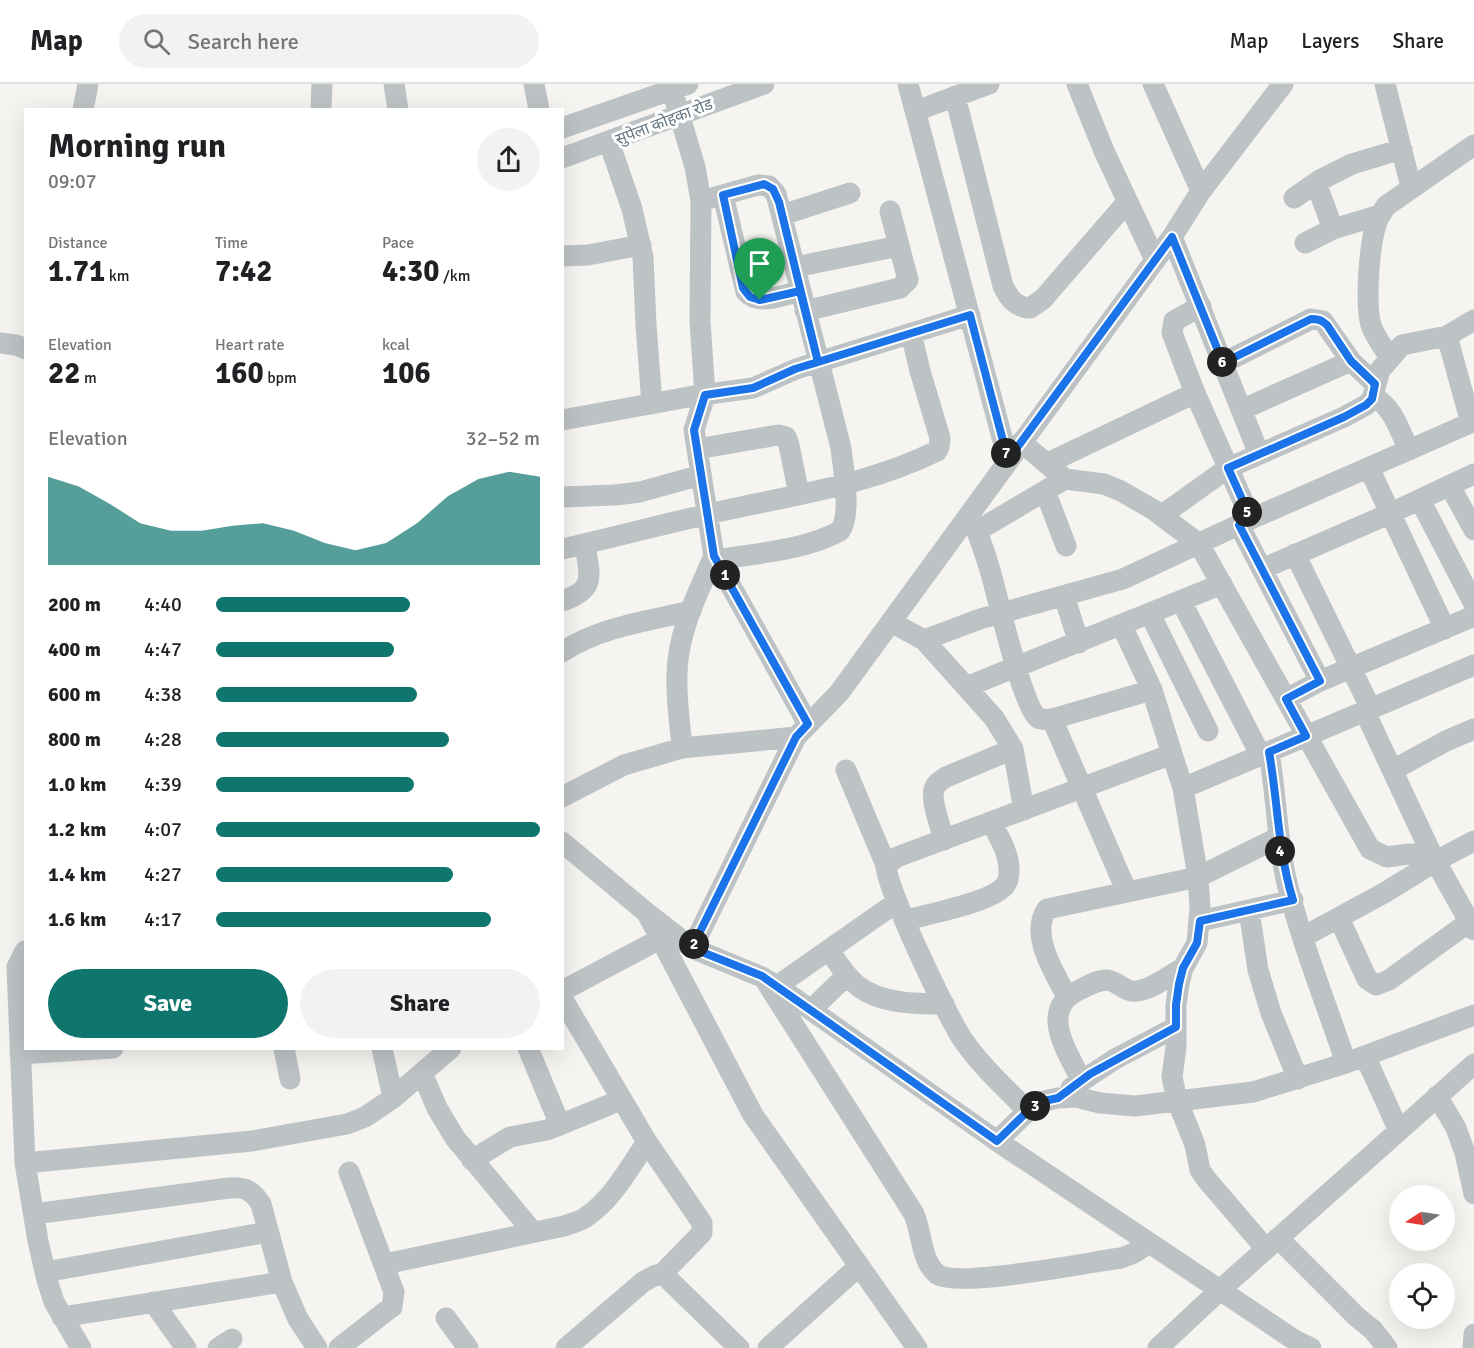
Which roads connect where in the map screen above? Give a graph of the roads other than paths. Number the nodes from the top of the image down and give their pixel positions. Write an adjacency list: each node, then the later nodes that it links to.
1 (88, 84): 14 (street)
2 (322, 84): 15 (street)
3 (394, 84): 16 (street)
4 (534, 84): 17 (street)
5 (764, 84): 19 (street, सुपेला कोहका रोड)
6 (908, 84): 18 (street)
7 (989, 84): 13 (street)
8 (1077, 84): 32 (street)
9 (1153, 84): 26 (street)
10 (1284, 84): 26 (street)
11 (1385, 84): 23 (street)
12 (680, 87): 19 (street); 20 (street)
13 (955, 96): 18 (street); 32 (street)
14 (83, 108)
15 (321, 108)
16 (398, 108)
17 (538, 108)
18 (916, 111): 46 (street)
19 (680, 116): 21 (street, सुपेला कोहका रोड); 31 (street)
20 (564, 127)
21 (609, 142): 24 (street, सुपेला कोहका रोड); 39 (street)
22 (1474, 146): 27 (street)
23 (1402, 149): 25 (street); 27 (street)
24 (564, 157)
25 (1316, 183): 30 (street); 36 (street)
26 (1206, 184): 37 (street)
27 (1412, 187): 35 (street)
28 (850, 193): 34 (street)
29 (723, 195): 31 (street); 34 (street); 44 (street)
30 (1294, 198)
31 (701, 201): 55 (street)
32 (1128, 202): 42 (street)
33 (890, 211): 40 (street)
34 (782, 215): 43 (street)
35 (1380, 215): 36 (street); 53 (street)
36 (1333, 229): 38 (street)
37 (1172, 237): 42 (street); 45 (street)
38 (1305, 243)
39 (641, 245): 41 (street); 56 (street)
40 (899, 246): 43 (street); 44 (street)
41 (564, 256)
42 (1155, 260): 60 (street)
43 (795, 267): 44 (street)
44 (803, 301): 51 (street)
45 (1201, 306): 52 (street); 54 (street)
46 (970, 315): 48 (street); 64 (street)
47 (1474, 320): 49 (street)
48 (911, 333): 51 (street); 71 (street)
49 (1447, 336): 53 (street); 59 (street)
50 (1351, 361): 52 (street); 53 (street); 57 (street)
51 (818, 362): 55 (street); 71 (street)
52 (1223, 363): 57 (street)
53 (1381, 374): 62 (street); 63 (street)
54 (1195, 393): 65 (street); 66 (street)
55 (705, 395): 56 (street); 61 (street)
56 (652, 404): 58 (street)
57 (1241, 410): 63 (street)
58 (564, 420)
59 (1470, 425): 62 (street)
60 (1021, 442): 64 (street); 65 (street)
61 (697, 449): 69 (street); 74 (street)
62 (1409, 450): 67 (street)
63 (1259, 454): 66 (street)
64 (1008, 460): 81 (street)
65 (1048, 464): 70 (street)
66 (1228, 468): 79 (street); 80 (street)
67 (1369, 468): 77 (street); 80 (street)
68 (1474, 474): 72 (street)
69 (701, 475): 75 (street); 78 (street)
70 (1065, 479): 73 (street); 79 (street)
71 (844, 485): 74 (street); 88 (street)
72 (1450, 486): 76 (street); 82 (street)
73 (1045, 491): 81 (street); 85 (street)
74 (799, 495): 78 (street)
75 (564, 497)
76 (1420, 500): 77 (street); 94 (street)
77 (1390, 513): 87 (street); 101 (street)
78 (707, 514): 84 (street); 88 (street)
79 (1162, 515): 83 (street)
80 (1245, 522): 83 (street); 89 (street)
81 (972, 525): 96 (street); 99 (street)
82 (1474, 530)
83 (1199, 543): 90 (street); 91 (street)
84 (585, 544): 86 (street); 92 (street)
85 (1066, 546)
86 (564, 549)
87 (1295, 554): 89 (street); 107 (street)
88 (715, 558): 95 (street); 115 (street)
89 (1262, 569): 108 (street)
90 (1222, 584): 93 (street); 111 (street)
91 (1064, 596): 96 (street); 103 (street)
92 (564, 600)
93 (1181, 601): 97 (street); 121 (street)
94 (1474, 604)
95 (690, 611): 104 (street); 118 (street)
96 (1000, 614): 102 (street); 105 (street)
97 (1150, 614): 100 (street); 116 (street)
98 (1474, 616): 101 (street)
99 (891, 622): 102 (street); 115 (street)
100 (1122, 626): 103 (street); 110 (street)
101 (1445, 629): 107 (street)
102 (924, 640): 109 (street)
103 (1079, 643): 105 (street)
104 (564, 651)
105 (1016, 665): 109 (street); 113 (street)
106 (1474, 665): 112 (street)
107 (1351, 668): 108 (street); 112 (street)
108 (1320, 681): 111 (street)
109 (966, 687): 119 (street)
110 (1152, 690): 113 (street); 120 (street)
111 (1286, 699): 117 (street)
112 (1368, 710): 117 (street); 123 (street)
113 (1052, 719): 124 (street)
114 (1474, 729): 123 (street)
115 (802, 731): 118 (street); 146 (street)
116 (1209, 731)
117 (1306, 736): 121 (street); 133 (street)
118 (682, 748): 126 (street)
119 (1013, 749): 127 (street); 130 (street)
120 (1172, 754): 124 (street); 125 (street)
121 (1265, 754): 125 (street); 129 (street)
122 (846, 770): 134 (street)
123 (1393, 770): 133 (street)
124 (1082, 788): 127 (street); 136 (street)
125 (1183, 788): 135 (street)
126 (564, 796)
127 (1024, 810): 128 (street)
128 (992, 822): 130 (street); 139 (street)
129 (1279, 837): 135 (street); 137 (street)
130 (944, 840): 134 (street)
131 (1474, 841): 133 (street)
132 (564, 844): 140 (street)
133 (1434, 858): 141 (street); 143 (street)
134 (886, 865): 139 (street)
135 (1198, 878): 136 (street); 142 (street)
136 (1127, 892): 153 (street)
137 (1293, 900): 138 (street); 144 (street)
138 (1249, 910): 142 (street); 169 (street)
139 (901, 911): 147 (street); 155 (street)
140 (647, 913): 145 (street); 146 (street)
141 (1339, 918): 143 (street); 144 (street)
142 (1200, 921): 149 (street)
143 (1472, 926)
144 (1303, 937): 165 (street)
145 (660, 939): 152 (street); 191 (street)
146 (692, 948): 151 (street)
147 (829, 950): 150 (street); 151 (street)
148 (19, 963): 164 (street)
149 (1183, 968): 153 (street); 158 (street)
150 (847, 975): 155 (street); 156 (street)
151 (770, 981): 156 (street); 188 (street)
152 (564, 990)
153 (1067, 997): 170 (street)
154 (564, 1001): 174 (street)
155 (944, 1004): 176 (street)
156 (811, 1010): 179 (street)
157 (1474, 1015): 165 (street)
158 (1176, 1027): 170 (street); 175 (street)
159 (86, 1050): 164 (street)
160 (284, 1050): 168 (street)
161 (382, 1050): 172 (street)
162 (449, 1050): 167 (street)
163 (529, 1050): 177 (street)
164 (20, 1054): 182 (street)
165 (1355, 1060): 169 (street); 178 (street)
166 (1474, 1065): 171 (street)
167 (422, 1073): 172 (street); 181 (street)
168 (290, 1079)
169 (1298, 1079): 175 (street)
170 (1081, 1080): 173 (street)
171 (1437, 1096): 178 (street); 184 (street)
172 (393, 1098): 182 (street)
173 (1058, 1098): 175 (street); 176 (street)
174 (621, 1100): 177 (street); 180 (street)
175 (1177, 1100): 189 (street)
176 (1028, 1111): 179 (street)
177 (560, 1125): 181 (street)
178 (1399, 1131): 189 (street)
179 (997, 1141): 188 (street)
180 (647, 1142): 187 (street); 193 (street)
181 (472, 1160): 187 (street)
182 (25, 1163): 185 (street)
183 (349, 1172): 190 (street)
184 (1474, 1194)
185 (34, 1214): 186 (street); 192 (street)
186 (268, 1232): 192 (street); 194 (street)
187 (533, 1232): 190 (street)
188 (1149, 1243): 195 (street)
189 (1272, 1243): 195 (street); 211 (street)
190 (385, 1264): 204 (street)
191 (859, 1266): 207 (street); 208 (street)
192 (45, 1272): 197 (street)
193 (661, 1275): 205 (street); 206 (street)
194 (282, 1282): 196 (street); 203 (street)
195 (1220, 1290): 209 (street); 210 (street)
196 (153, 1302): 197 (street); 202 (street)
197 (62, 1317): 201 (street)
198 (446, 1318): 200 (street)
199 (1474, 1334): 212 (street)
200 (465, 1347)
201 (81, 1348)
202 (186, 1348)
203 (317, 1348)
204 (339, 1348)
205 (566, 1348)
206 (739, 1348)
207 (768, 1348)
208 (917, 1348)
209 (1158, 1348)
210 (1311, 1348)
211 (1387, 1348)
212 (1473, 1348)

